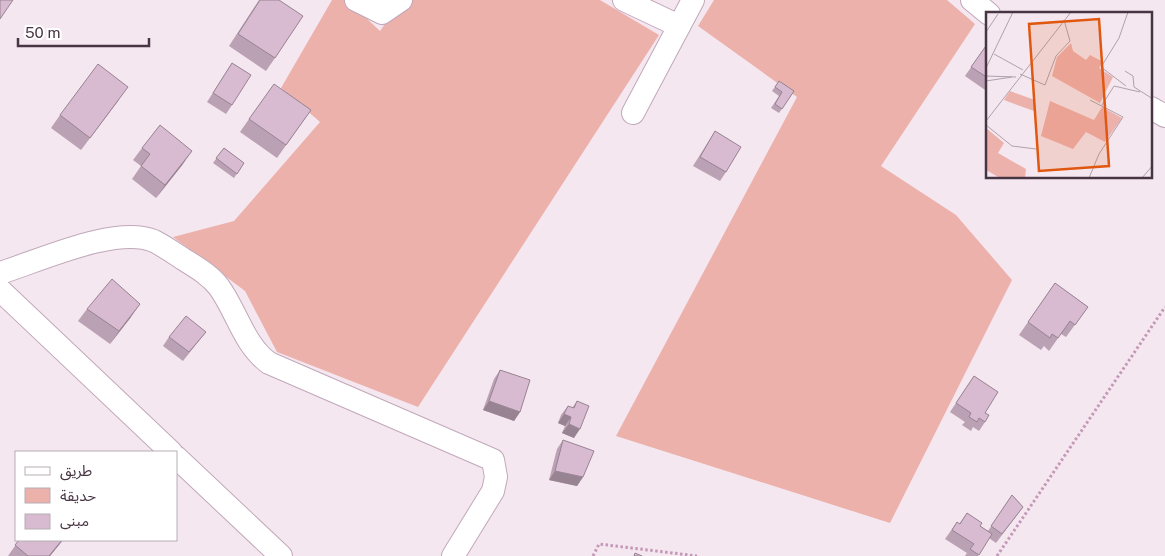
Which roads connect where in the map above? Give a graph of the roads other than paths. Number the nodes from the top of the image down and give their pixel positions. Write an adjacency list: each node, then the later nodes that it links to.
1 (356, 0): 2 (street)
2 (402, 0)
3 (624, 0): 7 (street)
4 (693, 0): 7 (street)
5 (972, 0): 6 (street)
6 (987, 12)
7 (679, 26): 9 (street)
8 (1152, 109): 10 (street)
9 (634, 113)
10 (1165, 116)
11 (0, 273): 16 (street)
12 (0, 290): 13 (street)
13 (170, 451)
14 (178, 459): 15 (street)
15 (281, 556)
16 (453, 556)

